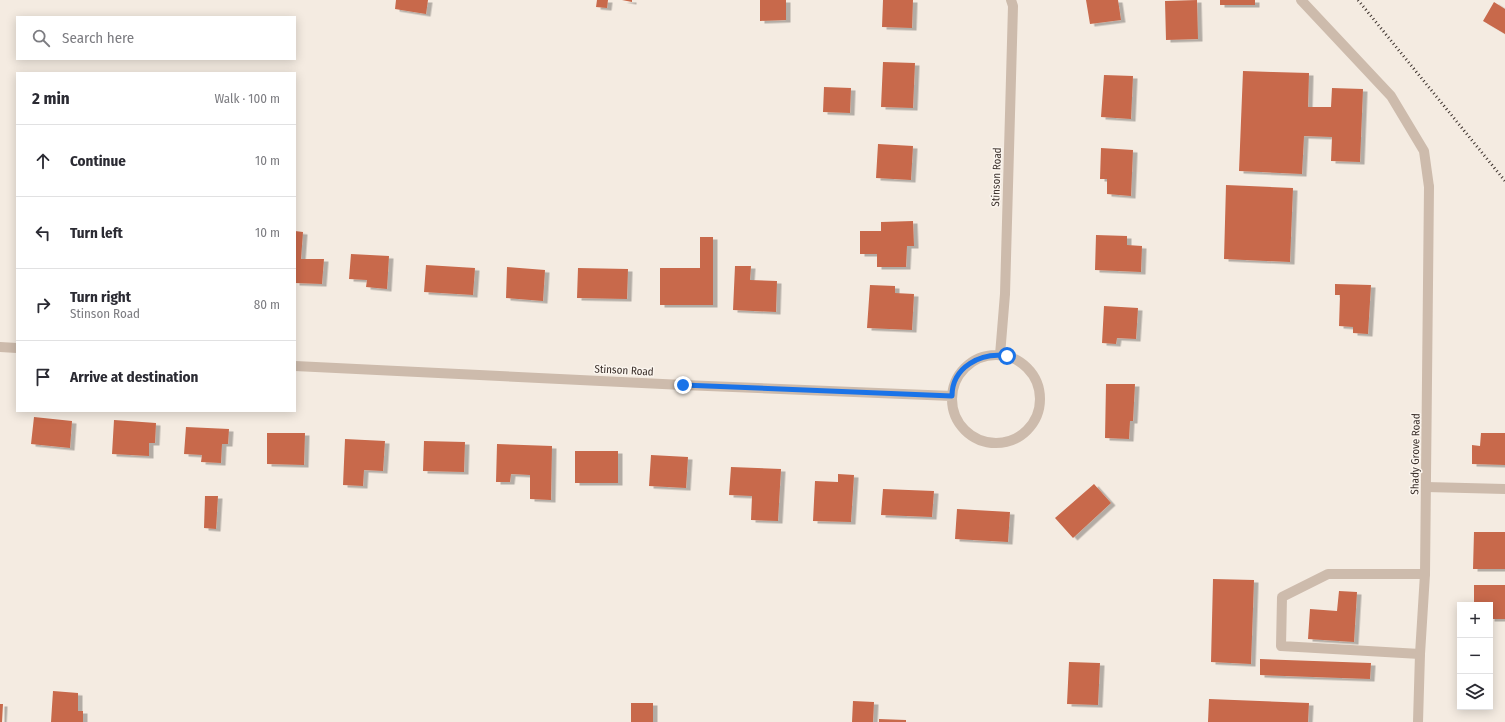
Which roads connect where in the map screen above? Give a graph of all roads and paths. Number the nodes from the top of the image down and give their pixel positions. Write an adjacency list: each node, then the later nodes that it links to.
1 (1011, 0): 5 (street, Stinson Road)
2 (1301, 0): 8 (street, Shady Grove Road)
3 (0, 347): 4 (street)
4 (16, 348)
5 (1000, 355): 7 (street); 7 (street)
6 (296, 366): 7 (street, Stinson Road)
7 (952, 396)
8 (1426, 487): 9 (street); 10 (street, Shady Grove Road)
9 (1505, 489)
10 (1425, 574): 11 (street, Shady Grove Road); 11 (street)
11 (1420, 654): 12 (street, Shady Grove Road)
12 (1418, 722)

